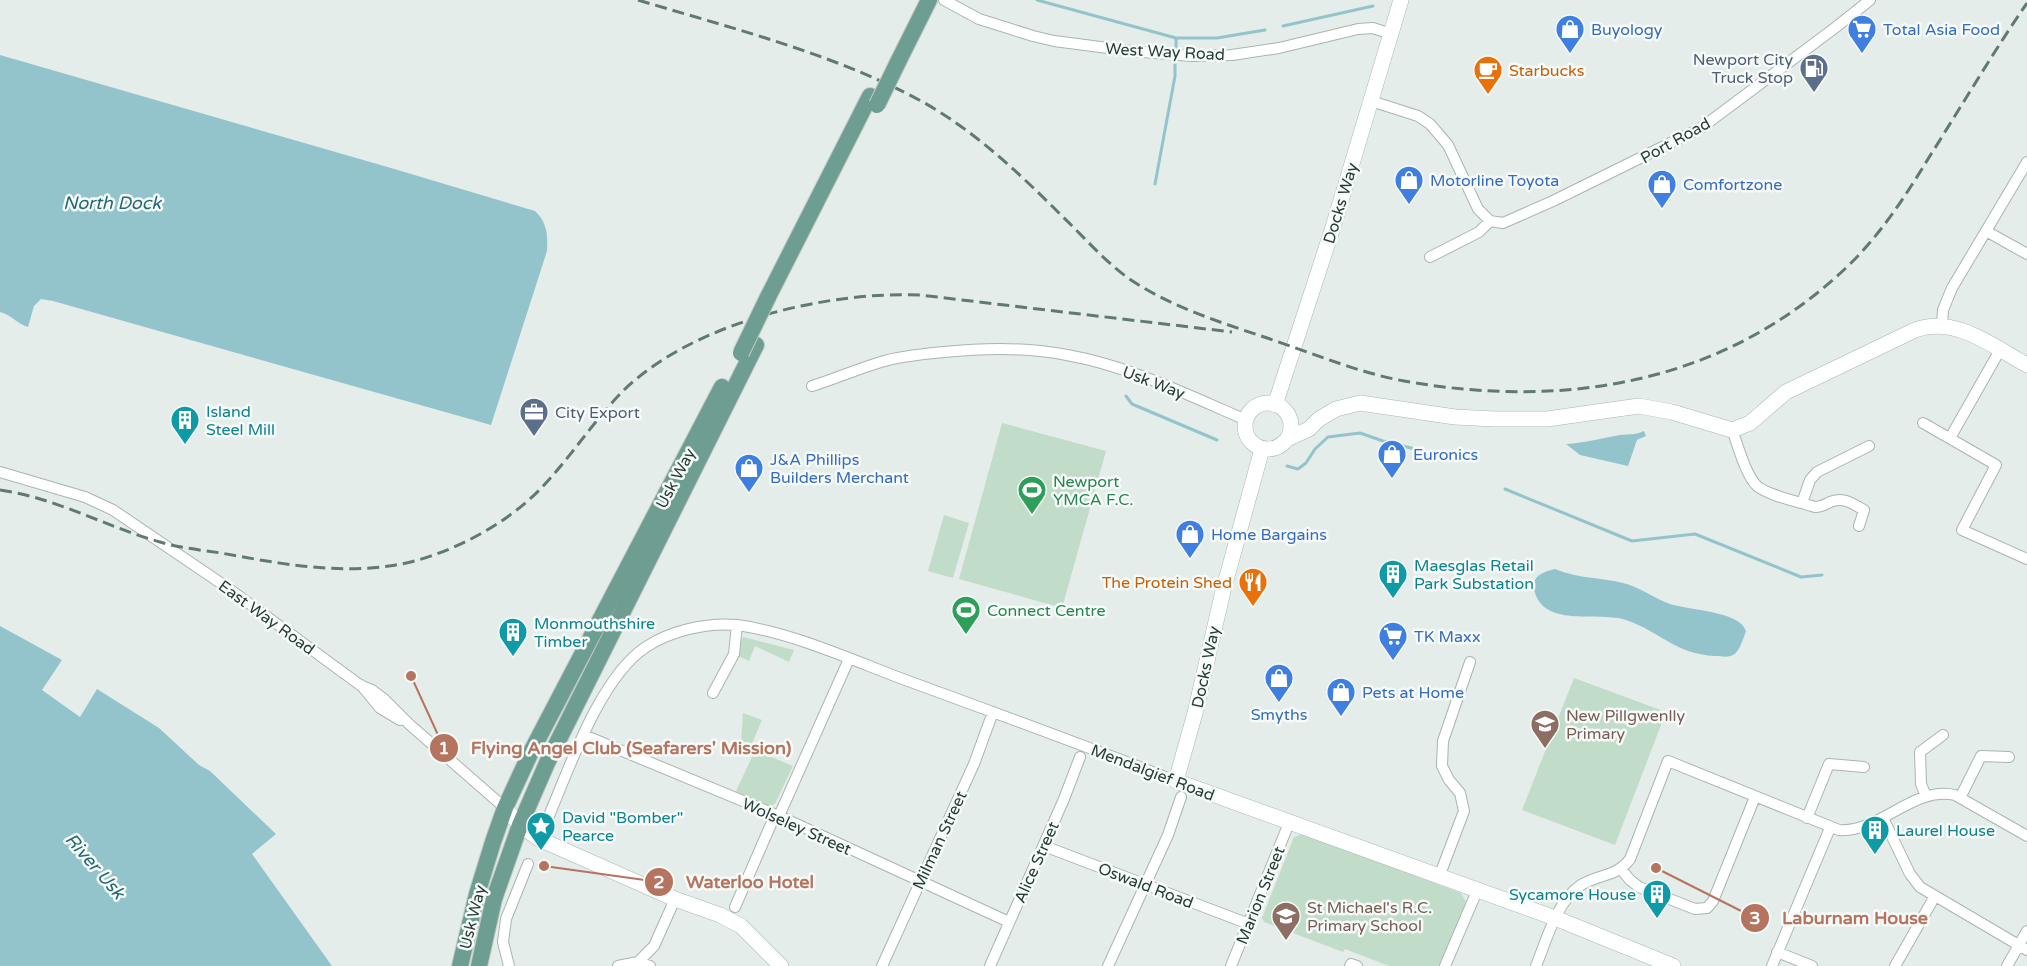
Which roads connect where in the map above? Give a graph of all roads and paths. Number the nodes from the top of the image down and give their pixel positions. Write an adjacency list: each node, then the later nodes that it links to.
1 (944, 0): 5 (street, West Way Road)
2 (1401, 0): 5 (street, Docks Way)
3 (1870, 0): 8 (street, Port Road)
4 (920, 6): 12 (main road, Usk Way)
5 (1391, 34): 6 (street, Docks Way)
6 (1371, 101): 8 (street); 17 (street, Docks Way)
7 (2027, 162): 9 (street)
8 (1490, 221): 11 (street, Port Road)
9 (1986, 231): 10 (street); 13 (street)
10 (2027, 254)
11 (1430, 257)
12 (775, 296): 46 (main road, Usk Way, bridge); 52 (main road, Usk Way)
13 (1942, 325): 14 (street); 22 (street)
14 (2000, 350): 15 (street); 23 (street)
15 (2027, 365)
16 (812, 386): 20 (street, Usk Way)
17 (1275, 405): 18 (street); 20 (street)
18 (1288, 416): 19 (street); 24 (street)
19 (1320, 419): 22 (street); 24 (street)
20 (1246, 420): 26 (street)
21 (1923, 423): 23 (street)
22 (1732, 430): 28 (street)
23 (1950, 438): 30 (street)
24 (1287, 439): 26 (street)
25 (1869, 446): 28 (street)
26 (1263, 449): 41 (street, Docks Way)
27 (0, 472): 46 (street, East Way Road)
28 (1802, 503): 29 (street)
29 (1859, 525)
30 (2027, 559)
31 (737, 625): 32 (street, Mendalgief Road); 34 (street); 36 (street, Mendalgief Road)
32 (849, 659): 35 (street, Mendalgief Road); 47 (street)
33 (1470, 662): 58 (street)
34 (713, 693)
35 (993, 712): 41 (street, Mendalgief Road); 59 (street, Milman Street)
36 (584, 735): 47 (street, Wolseley Street); 48 (street, Mendalgief Road)
37 (1943, 735): 42 (street)
38 (1080, 757): 55 (street, Alice Street)
39 (2008, 757): 45 (street)
40 (1864, 767): 49 (street)
41 (1176, 781): 51 (street, Mendalgief Road)
42 (1926, 796): 45 (street); 50 (street)
43 (1181, 797): 60 (street)
44 (1755, 797): 49 (street); 57 (street); 57 (street)
45 (1960, 798): 54 (street)
46 (505, 808): 52 (street); 73 (main road, Usk Way)
47 (777, 816): 59 (street, Wolseley Street); 64 (street)
48 (548, 818)
49 (1807, 818): 53 (street)
50 (1883, 818): 53 (street); 62 (street)
51 (1289, 823): 58 (street, Mendalgief Road); 67 (street, Marion Street)
52 (520, 825): 63 (street); 74 (main road, Usk Way)
53 (1830, 828): 70 (street)
54 (2027, 836)
55 (1044, 846): 60 (street, Oswald Road); 66 (street, Alice Street)
56 (528, 864): 75 (street)
57 (1621, 869): 65 (street)
58 (1439, 877): 61 (street, Mendalgief Road)
59 (919, 882): 66 (street, Wolseley Street); 79 (street, Milman Street)
60 (1147, 884): 67 (street, Oswald Road); 81 (street)
61 (1477, 891): 65 (street, Mendalgief Road); 83 (street)
62 (1935, 896): 69 (street); 87 (street)
63 (675, 899): 71 (street); 78 (street)
64 (735, 907)
65 (1555, 918): 72 (street, Mendalgief Road); 84 (street)
66 (1009, 921): 80 (street, Alice Street)
67 (1249, 924): 82 (street, Marion Street)
68 (2027, 931): 69 (street)
69 (2023, 947): 88 (street)
70 (1777, 952): 85 (street); 86 (street)
71 (638, 962): 76 (street); 77 (street)
72 (1663, 964)
73 (460, 966)
74 (479, 966)
75 (509, 966)
76 (618, 966)
77 (650, 966)
78 (780, 966)
79 (882, 966)
80 (990, 966)
81 (1108, 966)
82 (1231, 966)
83 (1445, 966)
84 (1536, 966)
85 (1772, 966)
86 (1812, 966)
87 (1895, 966)
88 (2007, 966)

